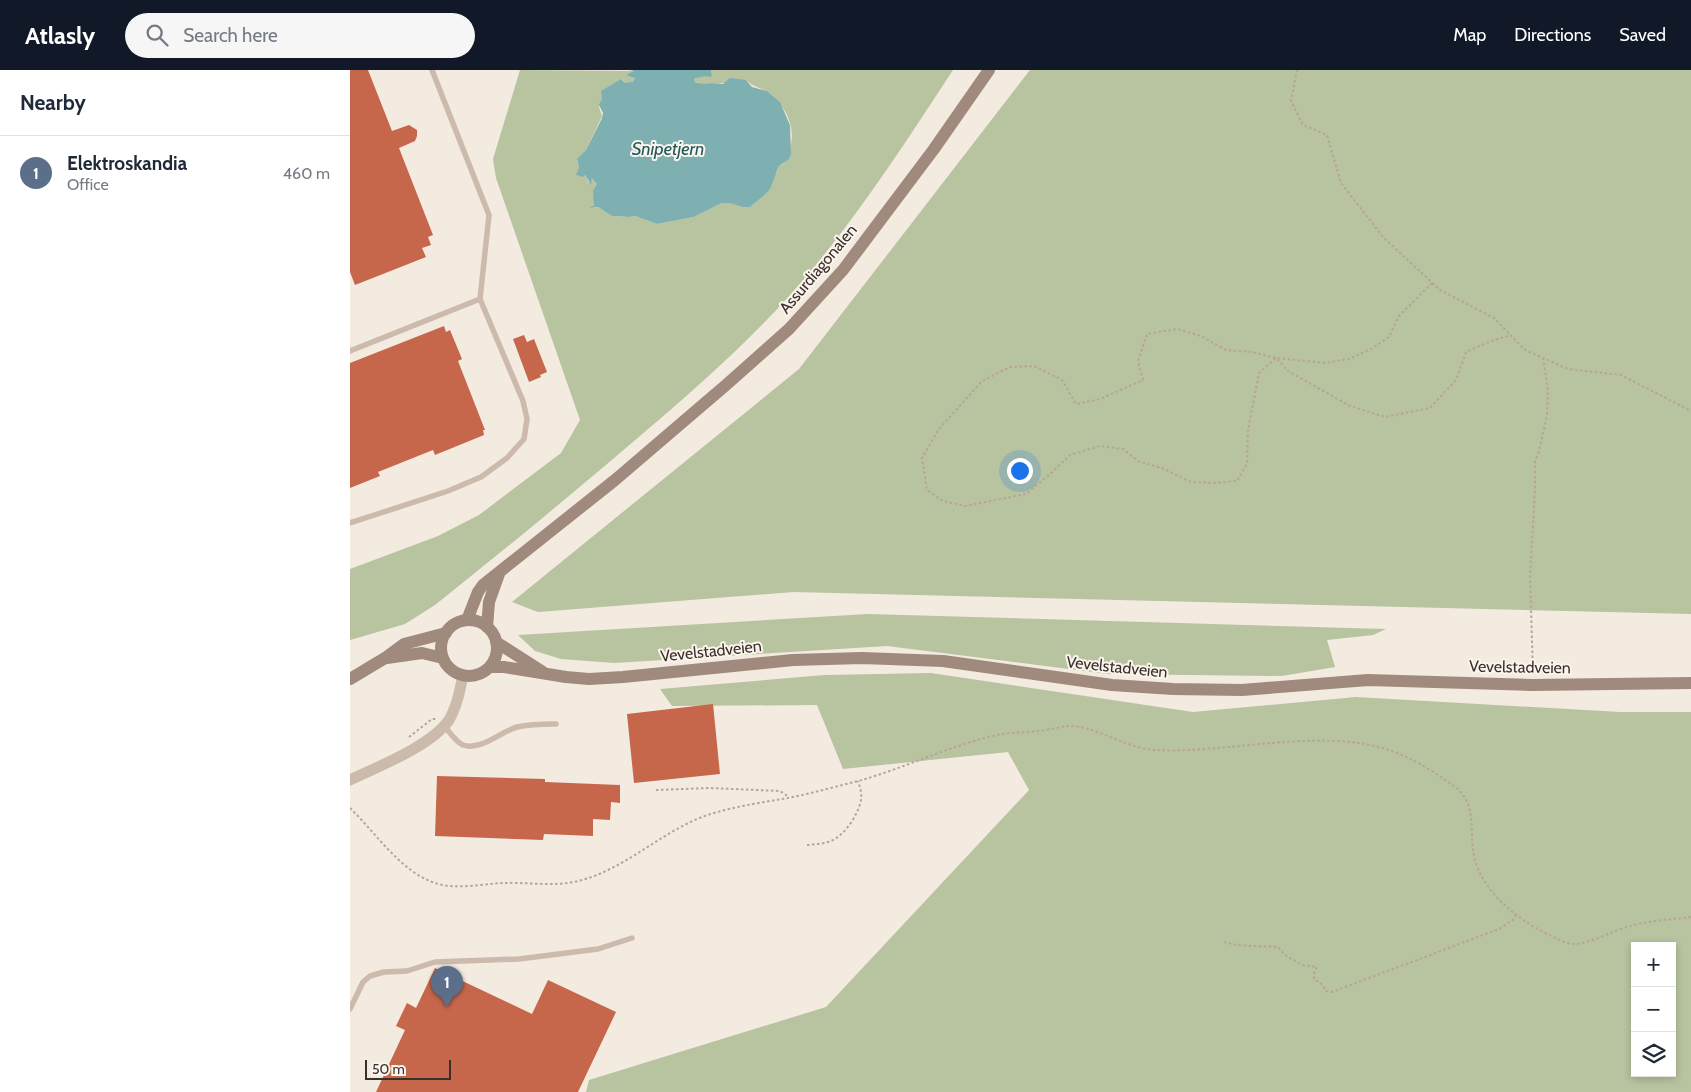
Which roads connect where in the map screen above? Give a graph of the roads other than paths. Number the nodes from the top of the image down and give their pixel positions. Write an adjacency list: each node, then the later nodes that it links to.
1 (432, 70): 3 (lane)
2 (989, 70): 6 (main road, Assurdiagonalen)
3 (480, 299): 4 (lane); 5 (lane)
4 (350, 351)
5 (350, 523)
6 (499, 573): 7 (main road); 8 (main road)
7 (467, 620): 8 (main road); 9 (main road)
8 (487, 627): 10 (main road, Vevelstadveien)
9 (446, 633): 11 (main road); 12 (main road)
10 (496, 642): 13 (main road); 14 (main road, Vevelstadveien)
11 (385, 658): 12 (main road); 16 (main road)
12 (443, 658): 15 (main road)
13 (490, 667): 14 (main road, Vevelstadveien); 15 (main road, Vevelstadveien)
14 (543, 672): 17 (main road, Vevelstadveien)
15 (463, 675): 19 (street)
16 (350, 679)
17 (1691, 683)
18 (556, 724): 19 (lane)
19 (444, 726): 20 (street)
20 (350, 780)
21 (632, 938): 22 (lane)
22 (350, 1009)

